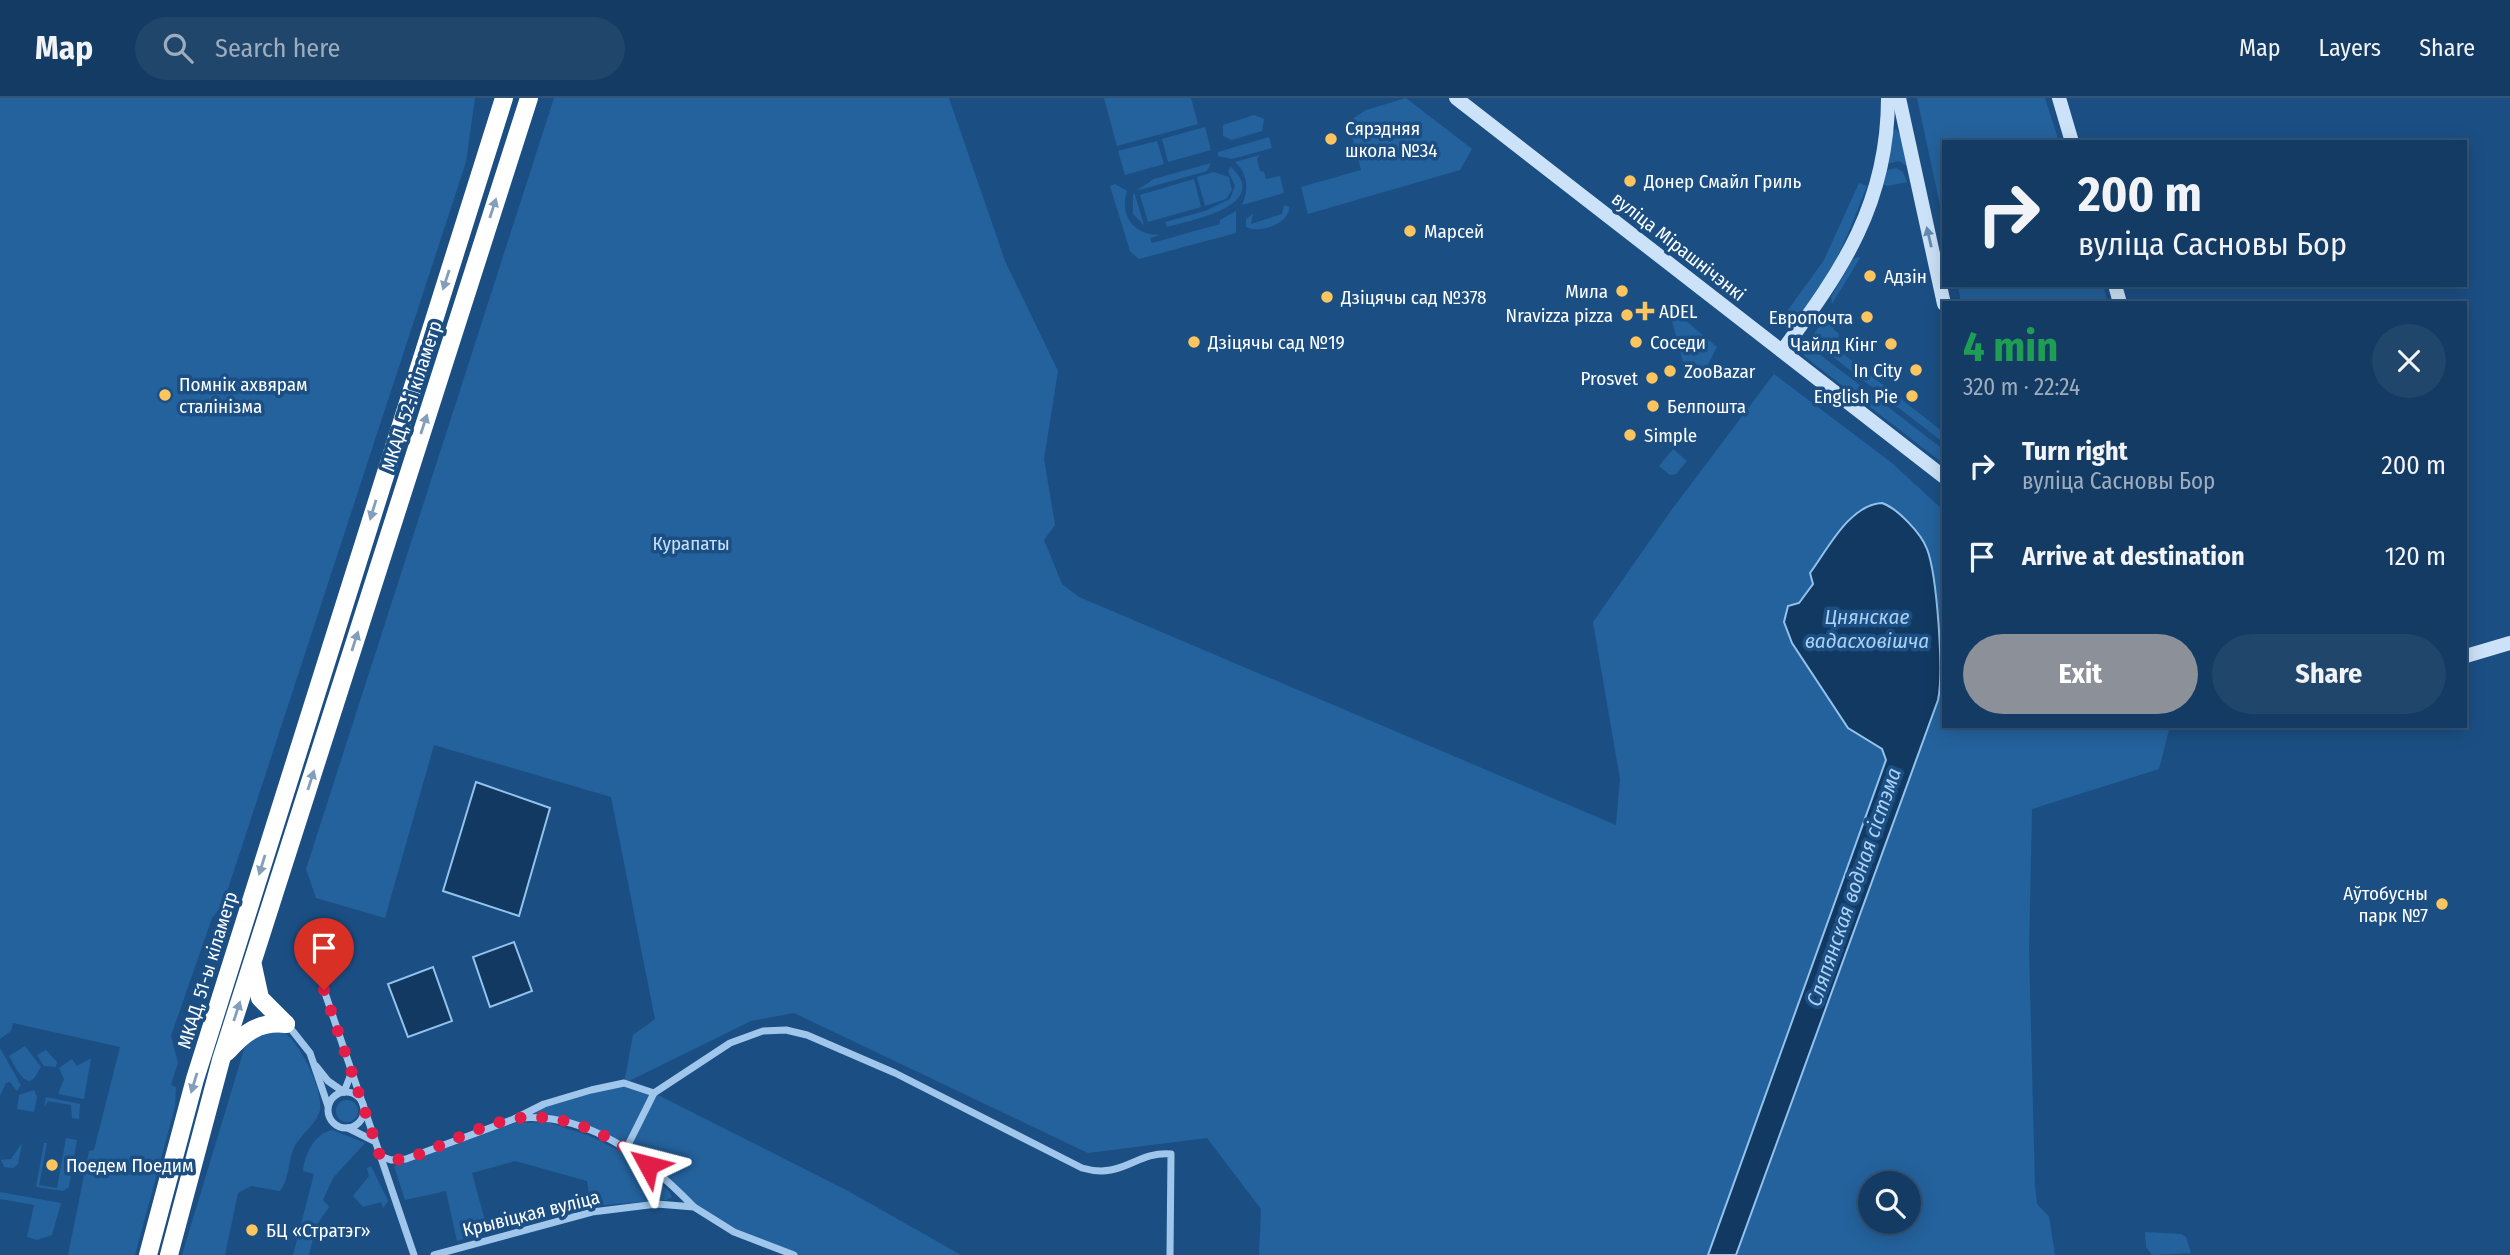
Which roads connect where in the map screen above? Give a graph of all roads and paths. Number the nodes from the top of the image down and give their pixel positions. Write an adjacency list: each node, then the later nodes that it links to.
1 (504, 98): 13 (highway, МКАД, 52-і кіламетр, one-way to 13)
2 (529, 98): 14 (highway, МКАД, 52-і кіламетр, one-way to 2)
3 (1456, 98): 9 (main road, вуліца Мірашнічэнкі)
4 (1888, 98): 9 (main road)
5 (1899, 98): 8 (main road, one-way to 5)
6 (2059, 98): 7 (main road)
7 (2071, 140)
8 (1943, 301)
9 (1782, 351): 10 (main road, вуліца Мірашнічэнкі)
10 (1942, 474)
11 (2510, 643): 12 (main road)
12 (2467, 656)
13 (313, 699): 31 (highway, МКАД, 51-ы кіламетр, one-way to 31)
14 (334, 706): 15 (highway, МКАД, 51-ы кіламетр, one-way to 14)
15 (253, 962): 17 (highway); 18 (highway, МКАД, 51-ы кіламетр, one-way to 15)
16 (324, 990): 20 (street)
17 (286, 1024): 18 (highway); 19 (street)
18 (221, 1060): 32 (highway, МКАД, 51-ы кіламетр)
19 (314, 1063): 21 (street); 24 (street)
20 (351, 1068): 21 (street); 23 (street)
21 (344, 1092): 23 (street); 24 (street)
22 (654, 1093): 25 (street); 28 (street); 36 (street)
23 (363, 1104): 26 (street); 27 (street)
24 (328, 1107): 26 (street)
25 (514, 1119): 28 (street); 29 (street)
26 (347, 1127): 27 (street)
27 (374, 1141): 29 (street)
28 (626, 1147): 30 (street)
29 (380, 1156): 33 (street)
30 (694, 1207): 34 (street, Крывіцкая вуліца); 35 (street, Крывіцкая вуліца)
31 (148, 1255)
32 (169, 1255)
33 (414, 1255)
34 (434, 1255)
35 (794, 1255)
36 (1170, 1255)

